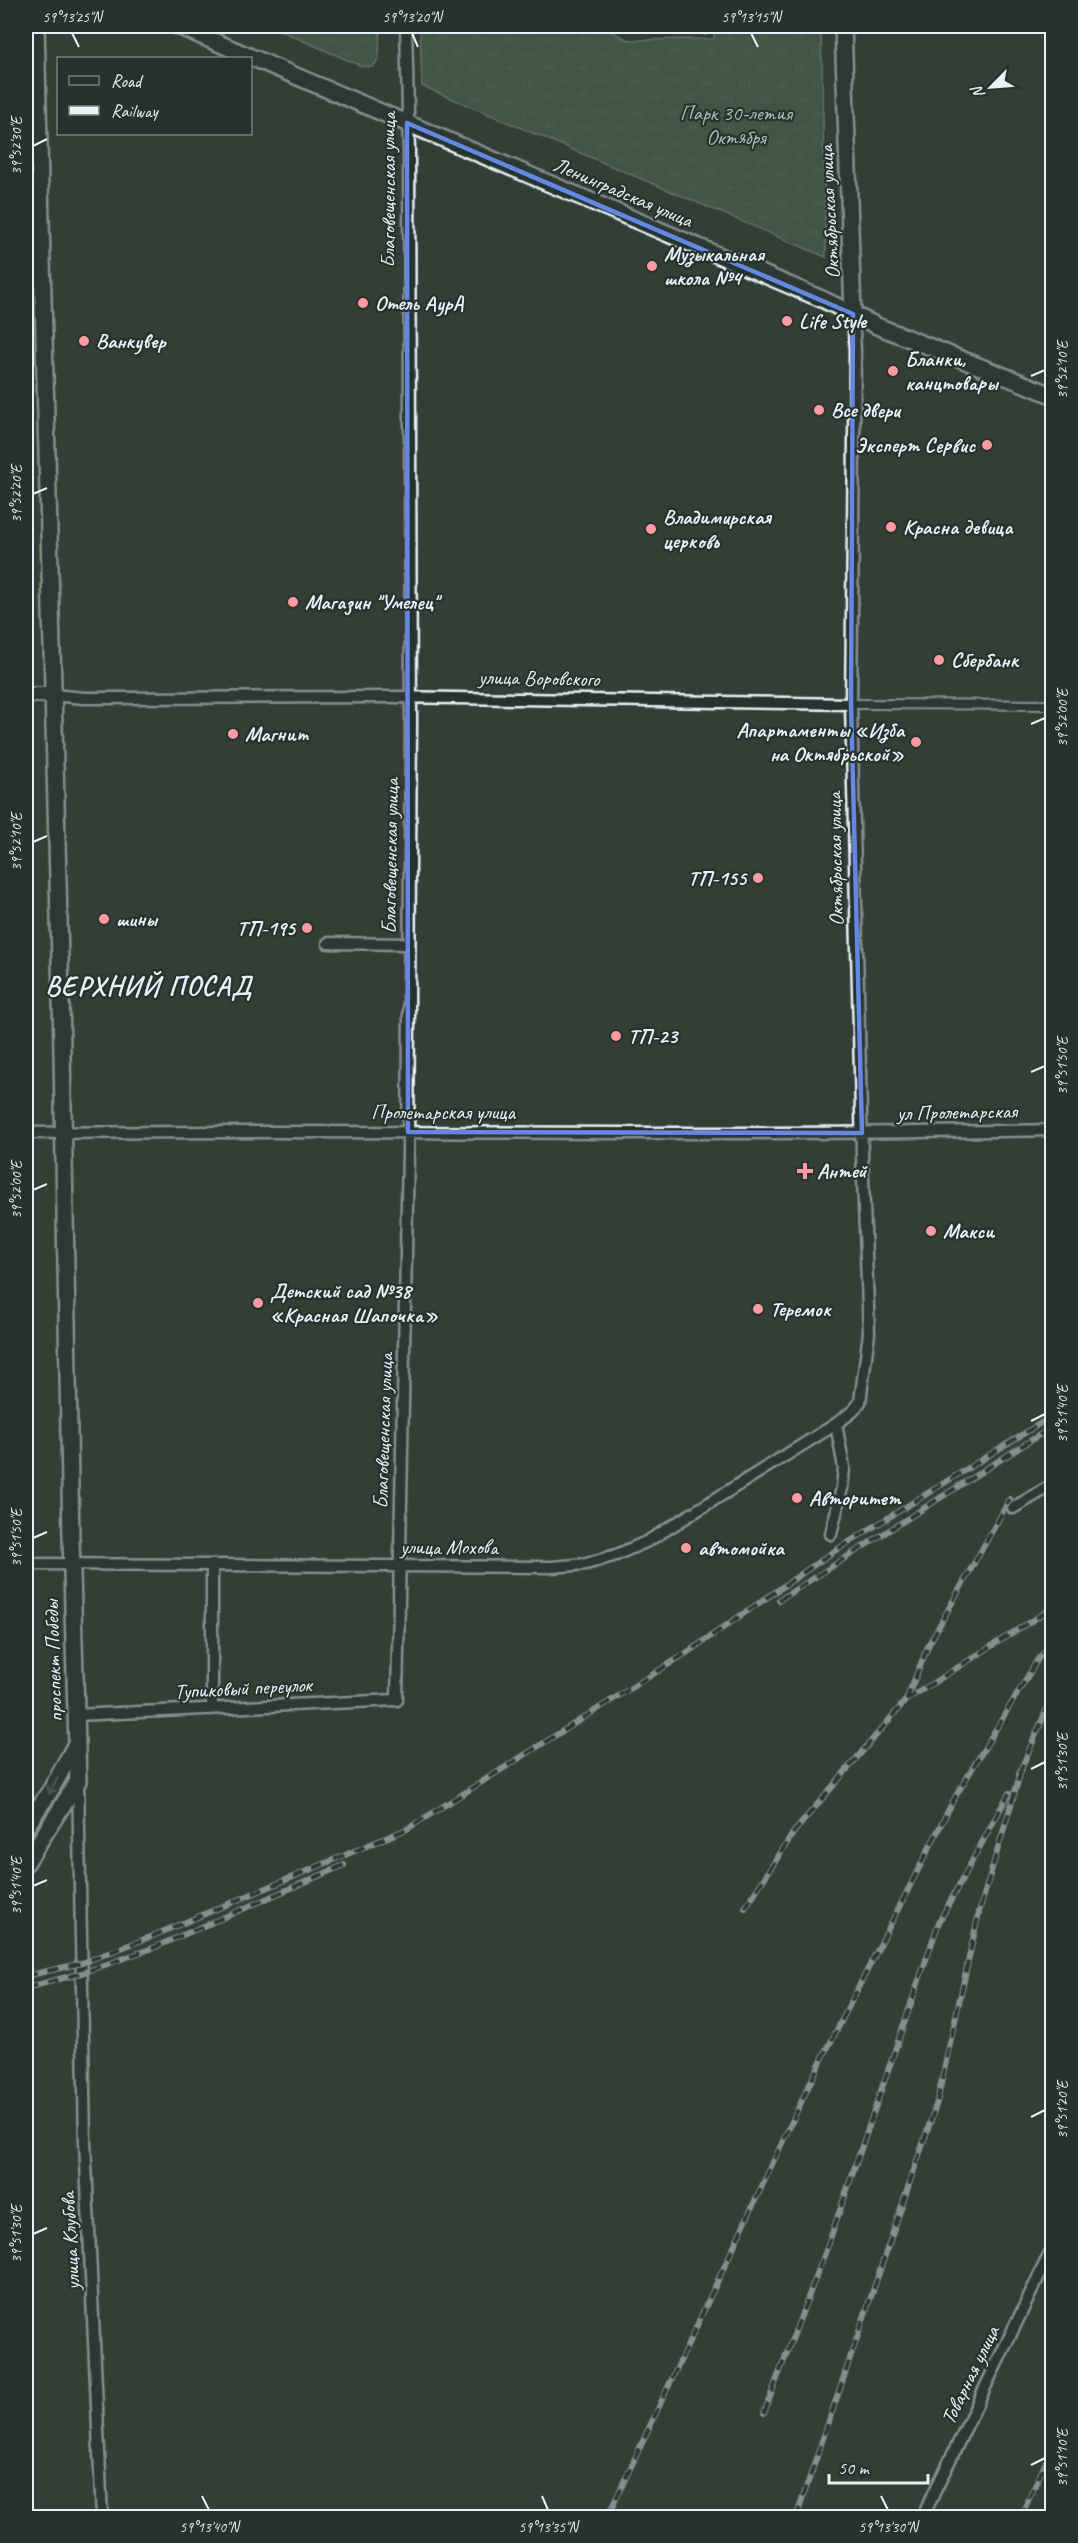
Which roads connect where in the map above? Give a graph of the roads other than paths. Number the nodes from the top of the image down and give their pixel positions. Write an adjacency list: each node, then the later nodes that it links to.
1 (36, 26): 11 (main road, проспект Победы)
2 (178, 26): 5 (main road, Ленинградская улица)
3 (406, 26): 7 (street, Благовещенская улица)
4 (843, 26): 8 (main road, Октябрьская улица)
5 (251, 57)
6 (252, 57): 7 (main road, Ленинградская улица)
7 (407, 123): 8 (main road, Ленинградская улица); 12 (street, Благовещенская улица)
8 (853, 314): 9 (main road, Ленинградская улица); 13 (street, Октябрьская улица)
9 (1053, 395)
10 (26, 695): 11 (street, улица Воровского)
11 (53, 696): 12 (street, улица Воровского); 18 (main road, проспект Победы)
12 (410, 697): 13 (street, улица Воровского); 16 (street, Благовещенская улица)
13 (851, 704): 14 (street, улица Воровского); 21 (street, Октябрьская улица)
14 (1053, 705)
15 (328, 944): 16 (street)
16 (408, 944): 19 (street, Благовещенская улица)
17 (1053, 1130): 21 (street, ул Пролетарская)
18 (62, 1132): 19 (street, Пролетарская улица); 20 (street, Пролетарская улица); 26 (main road, проспект Победы)
19 (408, 1132): 21 (street, Пролетарская улица); 29 (street, Благовещенская улица)
20 (26, 1133)
21 (862, 1133): 22 (street, Октябрьская улица)
22 (836, 1424): 25 (street); 29 (street, улица Мохова)
23 (1053, 1485): 24 (street)
24 (1013, 1508)
25 (831, 1534)
26 (71, 1563): 27 (street, улица Мохова); 28 (street, улица Мохова); 32 (main road, проспект Победы)
27 (26, 1564)
28 (212, 1565): 29 (street, улица Мохова); 31 (street)
29 (398, 1567): 30 (street, Благовещенская улица)
30 (397, 1686): 31 (street, Тупиковый переулок)
31 (212, 1709): 32 (street, Тупиковый переулок)
32 (76, 1714): 33 (main road, проспект Победы)
33 (77, 1742): 34 (main road, проспект Победы); 35 (main road, one-way to 35)
34 (78, 1781): 36 (main road); 37 (street, проспект Победы)
35 (26, 1827)
36 (26, 1863)
37 (82, 1963): 39 (street, улица Клубова)
38 (1053, 2249): 40 (street, Товарная улица)
39 (102, 2517)
40 (922, 2517)

